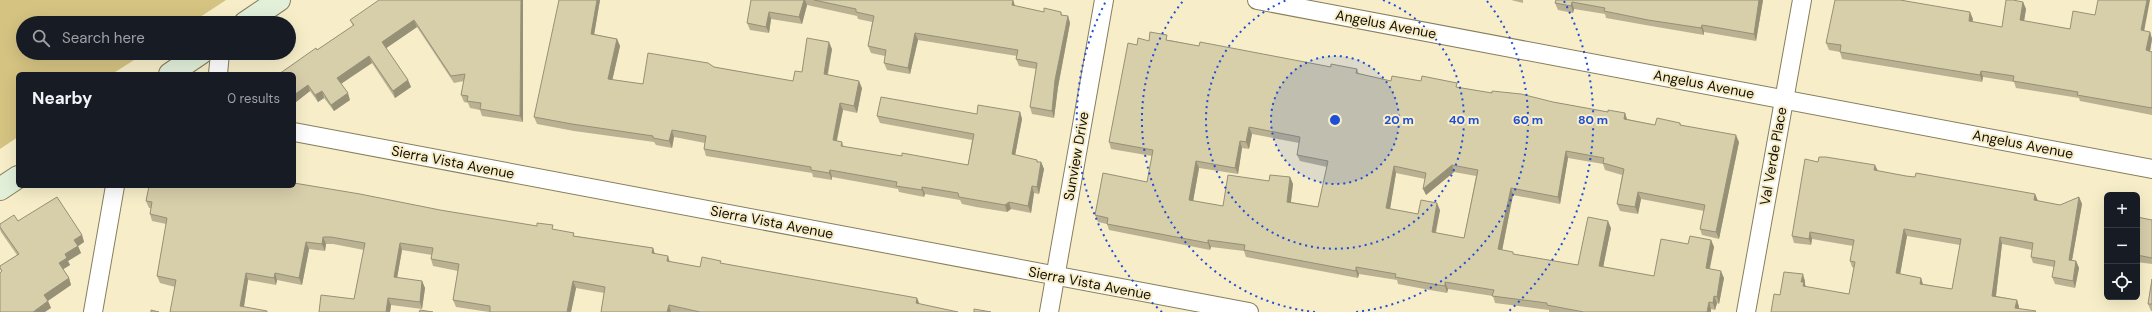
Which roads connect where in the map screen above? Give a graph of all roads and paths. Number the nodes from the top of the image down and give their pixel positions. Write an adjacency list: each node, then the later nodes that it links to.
1 (279, 0): 5 (main road)
2 (1104, 0): 16 (street, Sunview Drive)
3 (1257, 0): 10 (street, Angelus Avenue)
4 (1802, 0): 10 (street, Val Verde Place)
5 (255, 16)
6 (191, 60): 8 (main road)
7 (219, 60): 9 (street)
8 (173, 72)
9 (218, 72)
10 (1783, 99): 12 (street, Angelus Avenue); 20 (street, Val Verde Place)
11 (296, 132): 16 (street, Sierra Vista Avenue)
12 (2152, 169)
13 (16, 178): 15 (main road)
14 (115, 188): 17 (street)
15 (0, 189)
16 (1056, 276): 18 (street, Sunview Drive); 19 (street, Sierra Vista Avenue)
17 (93, 312)
18 (1049, 312)
19 (1249, 312)
20 (1746, 312)

